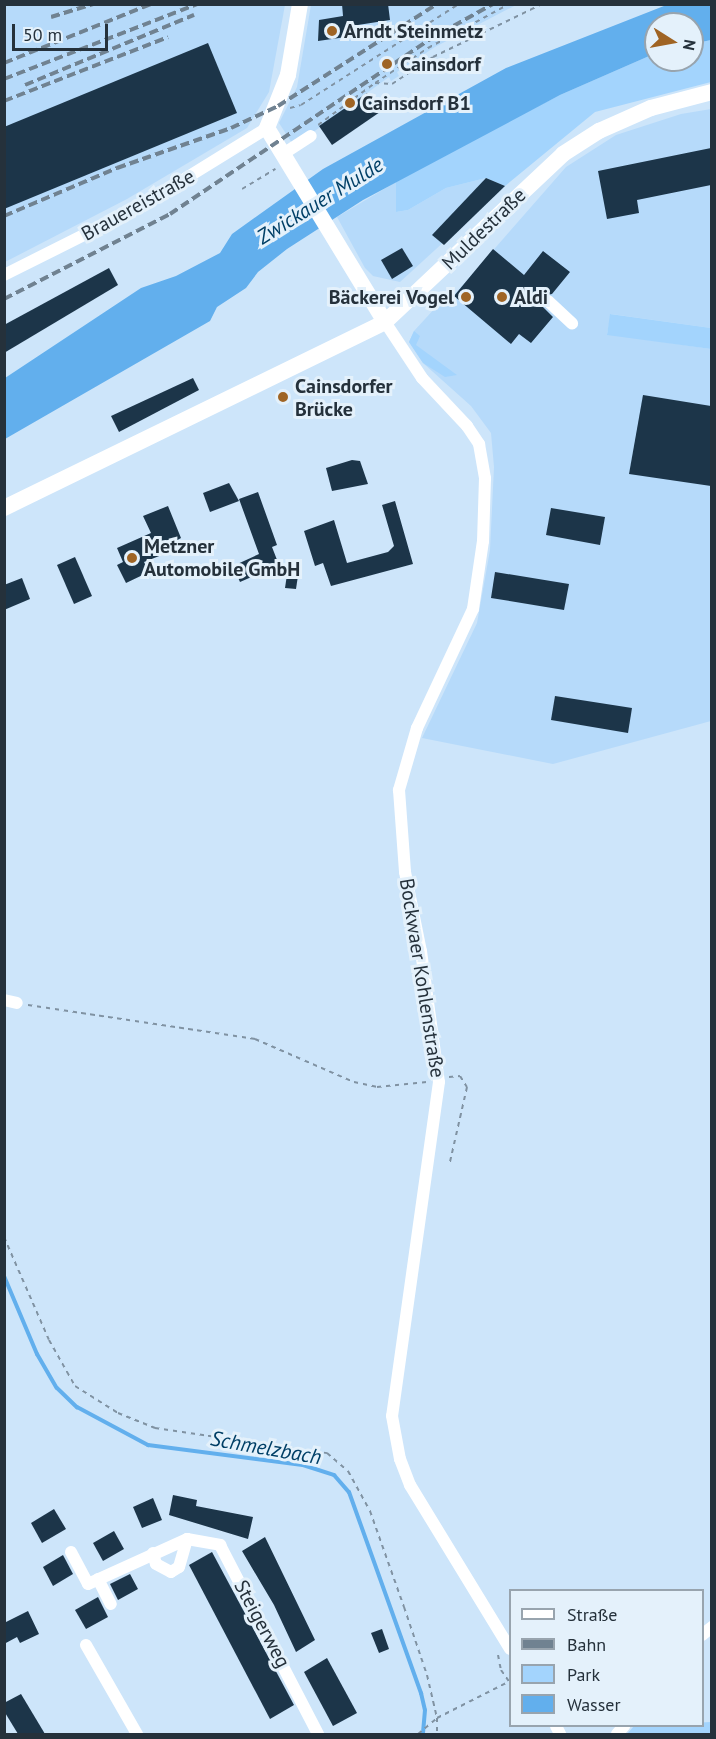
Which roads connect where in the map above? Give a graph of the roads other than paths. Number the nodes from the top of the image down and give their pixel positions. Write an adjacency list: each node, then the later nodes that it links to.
1 (300, 4): 3 (main road)
2 (711, 92): 8 (main road, Muldestraße)
3 (270, 121): 5 (main road); 6 (street, Brauereistraße)
4 (313, 133): 5 (street)
5 (288, 162): 8 (main road)
6 (4, 275)
7 (548, 301): 9 (street)
8 (385, 322): 10 (main road, Muldestraße); 17 (street, Bockwaer Kohlenstraße)
9 (572, 323)
10 (4, 508)
11 (186, 1539): 13 (street); 13 (street); 19 (street, Steigerweg)
12 (71, 1552): 14 (street)
13 (153, 1553): 14 (street)
14 (98, 1579): 15 (street)
15 (111, 1605)
16 (86, 1645): 18 (street)
17 (509, 1647)
18 (136, 1734)
19 (318, 1734)

